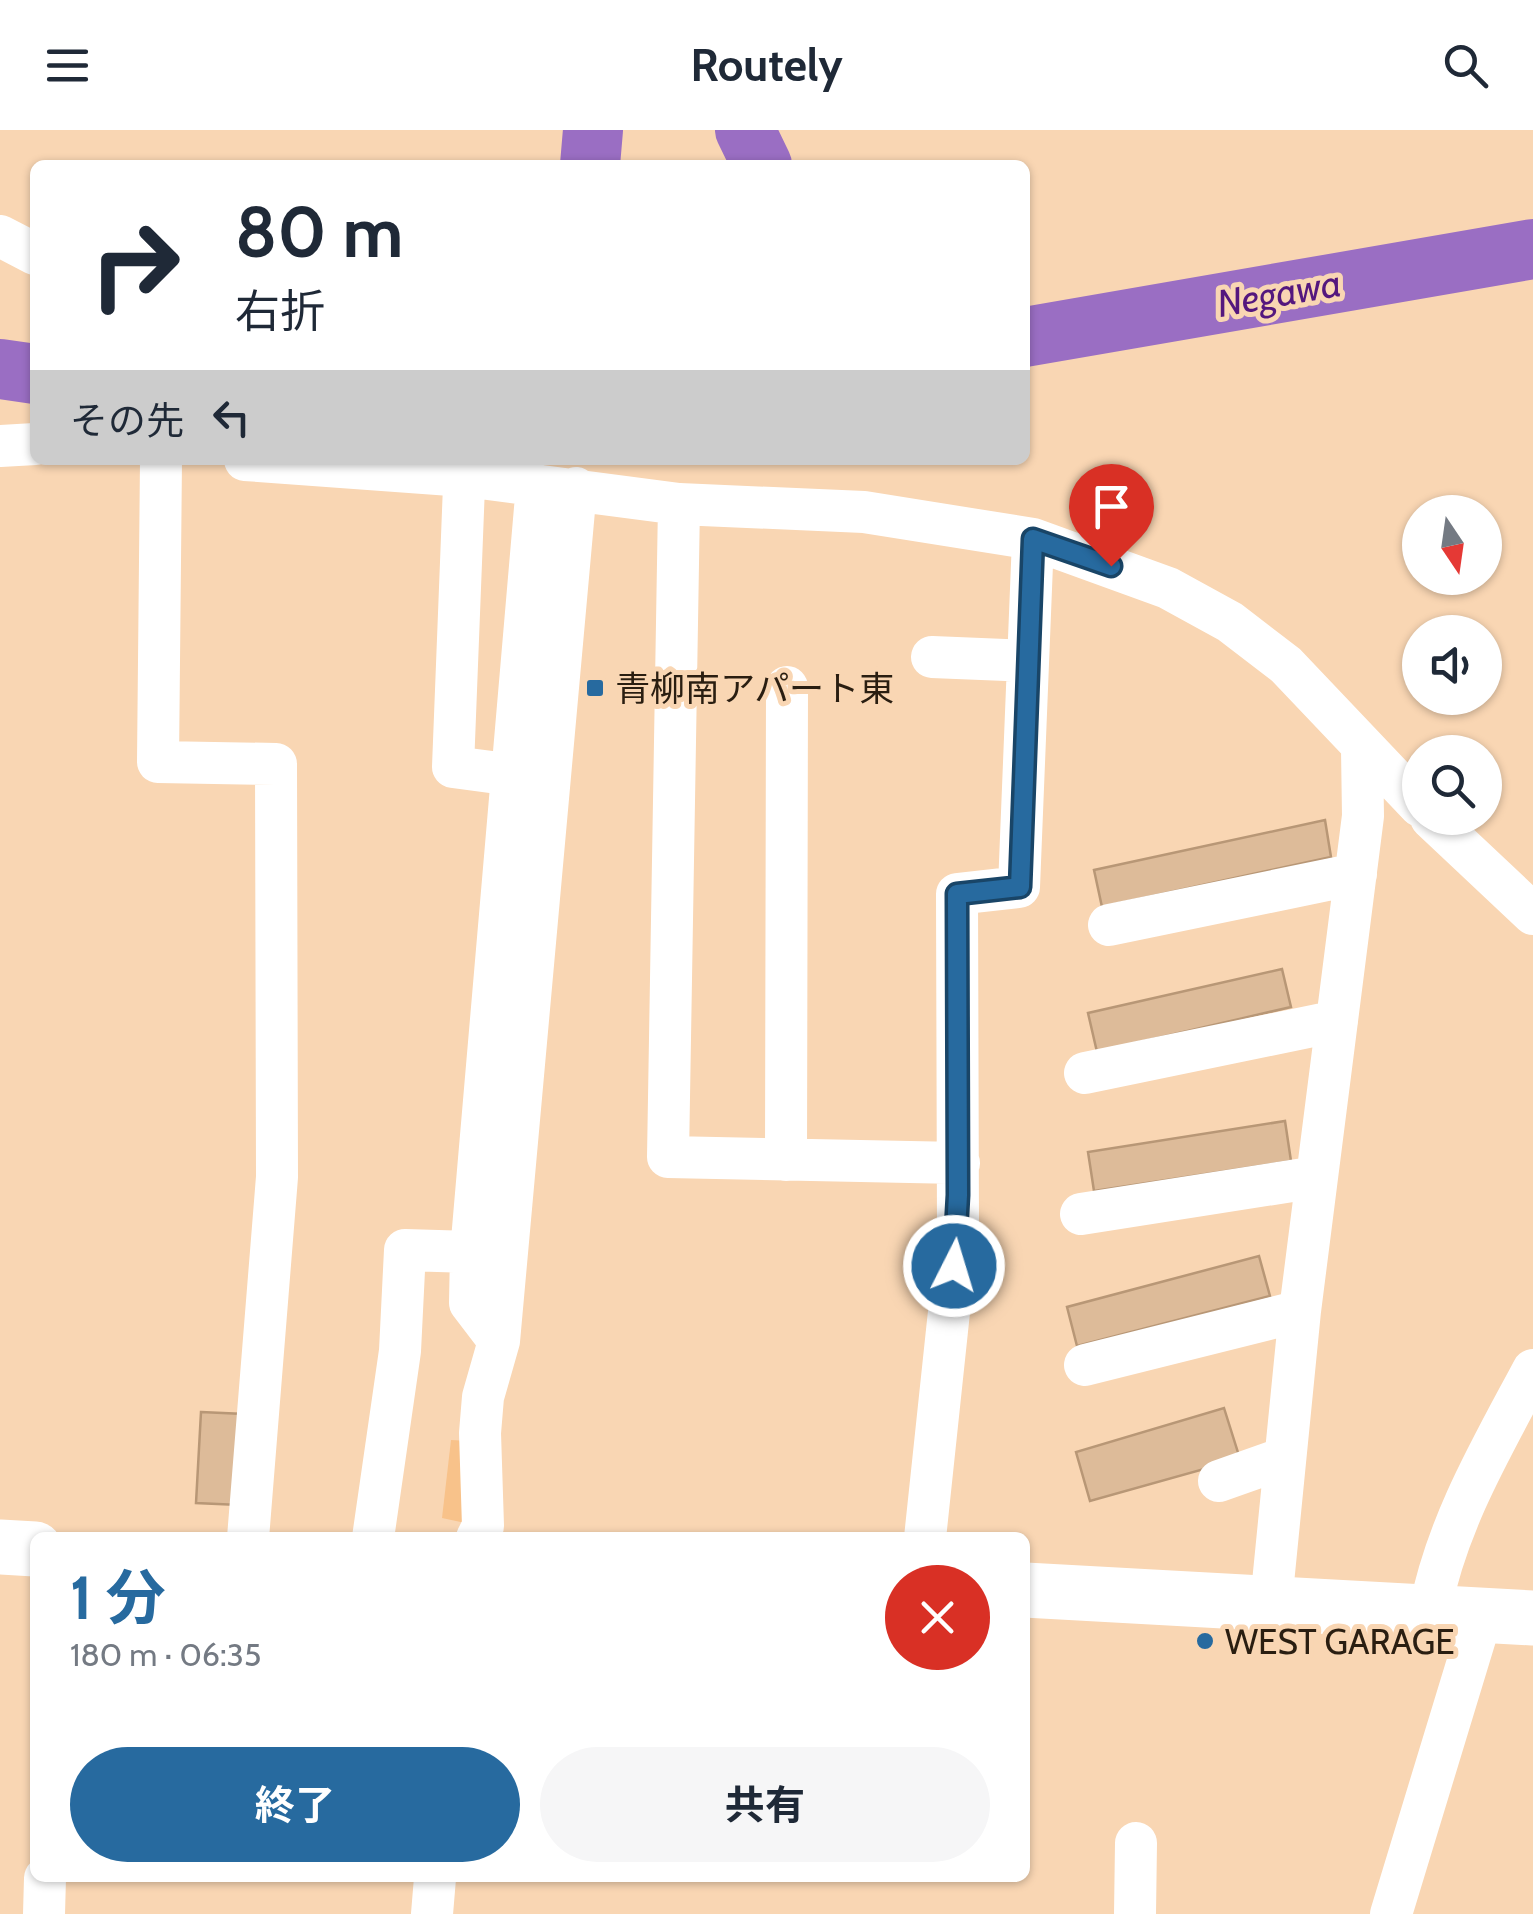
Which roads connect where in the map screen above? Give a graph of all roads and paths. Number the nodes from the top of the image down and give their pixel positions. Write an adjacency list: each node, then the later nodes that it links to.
1 (0, 236): 2 (street)
2 (30, 251)
3 (30, 444): 4 (street)
4 (0, 446)
5 (161, 465): 35 (street)
6 (382, 465): 7 (street)
7 (465, 468): 8 (street); 15 (street)
8 (557, 487): 9 (street); 15 (street); 22 (street)
9 (678, 504): 10 (street); 24 (street)
10 (1033, 539): 12 (street); 14 (street)
11 (932, 657): 12 (street)
12 (1028, 662): 25 (street)
13 (787, 688): 24 (street)
14 (1362, 749): 16 (street); 18 (street)
15 (514, 774): 22 (street)
16 (1402, 788)
17 (1449, 835): 19 (street)
18 (1356, 874): 20 (street); 21 (street)
19 (1533, 914)
20 (1109, 925)
21 (1336, 1021): 23 (street); 26 (street)
22 (508, 1035): 28 (street); 30 (street)
23 (1085, 1073)
24 (786, 1160): 25 (street)
25 (959, 1164): 38 (street)
26 (1316, 1177): 27 (street); 29 (street)
27 (1081, 1214)
28 (471, 1252): 30 (street); 36 (street)
29 (1300, 1311): 31 (street); 33 (street)
30 (498, 1341): 37 (street)
31 (1085, 1365)
32 (1533, 1370): 43 (street)
33 (1284, 1458): 34 (street); 42 (street)
34 (1219, 1481)
35 (248, 1532)
36 (375, 1532)
37 (480, 1532)
38 (926, 1532)
39 (0, 1547): 40 (main road)
40 (30, 1549)
41 (1030, 1590): 42 (main road)
42 (1271, 1603): 43 (main road)
43 (1482, 1613): 50 (street)
44 (1136, 1843): 49 (street)
45 (45, 1882): 47 (street)
46 (435, 1882): 48 (street)
47 (44, 1914)
48 (432, 1914)
49 (1135, 1914)
50 (1391, 1914)

